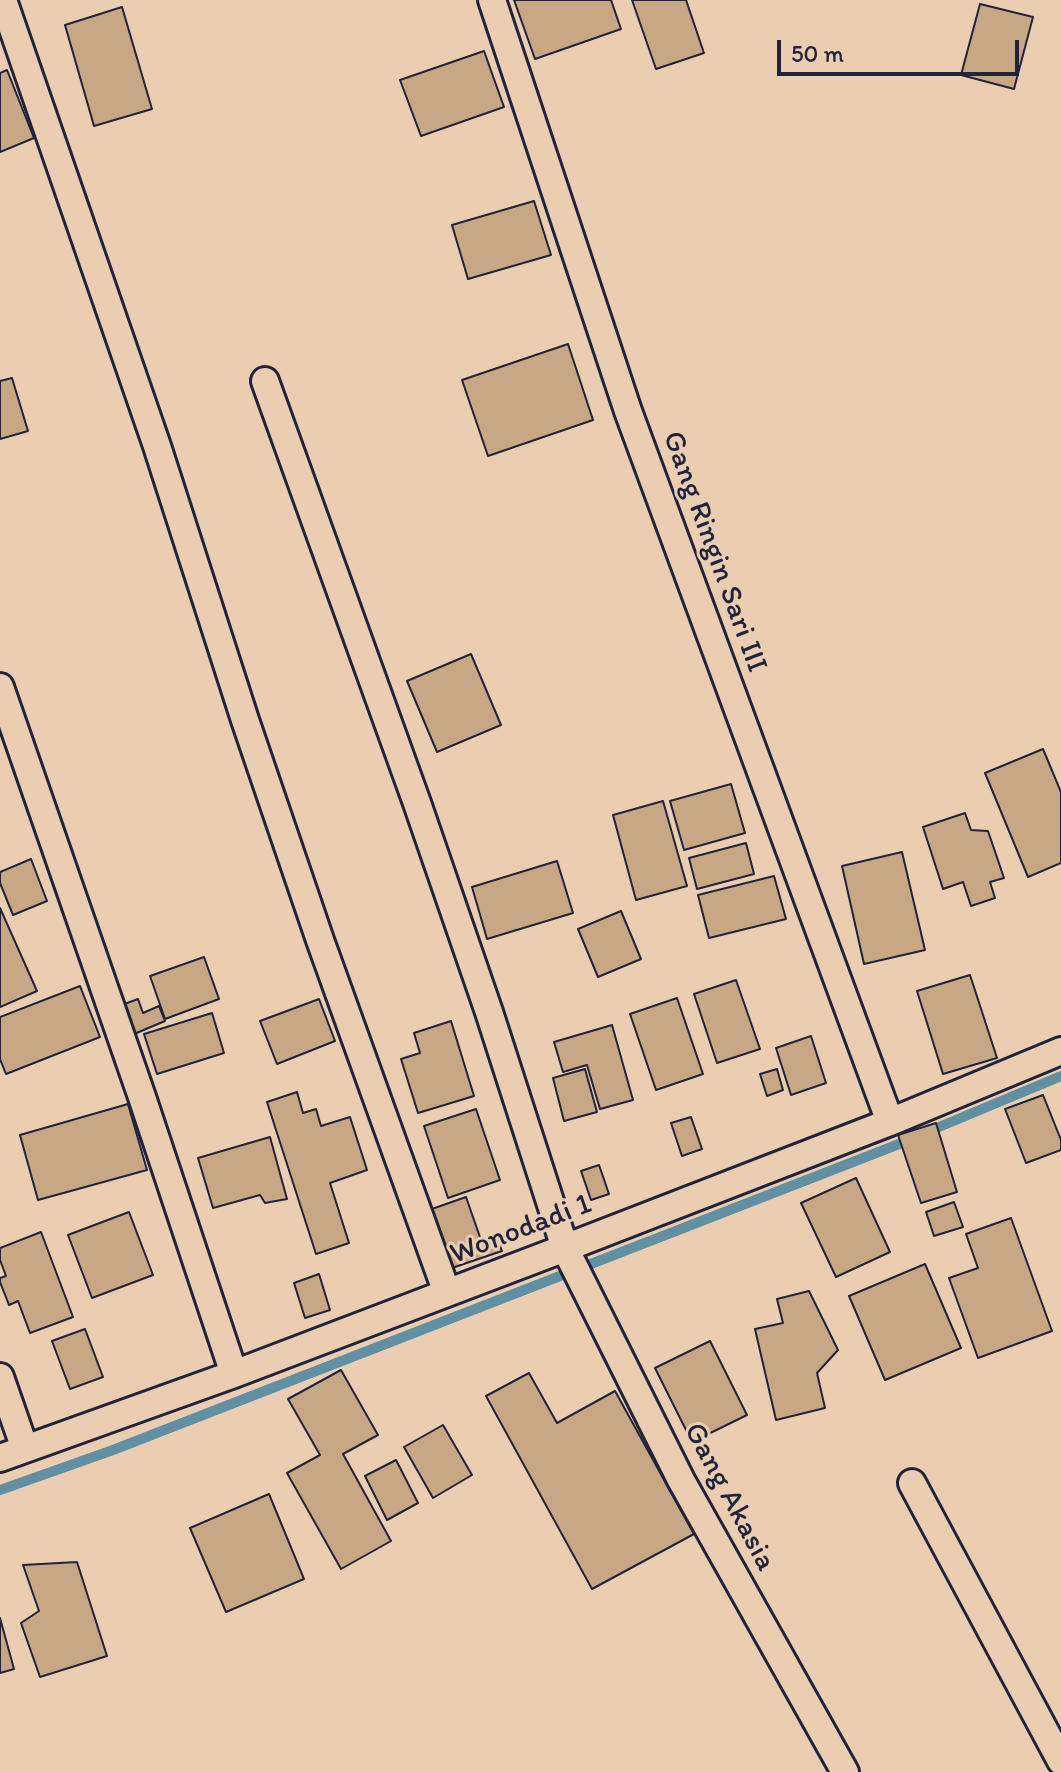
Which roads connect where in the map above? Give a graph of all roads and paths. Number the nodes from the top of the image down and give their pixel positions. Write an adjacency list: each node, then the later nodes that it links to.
1 (3, 0): 8 (street)
2 (492, 0): 6 (street, Gang Ringin Sari III)
3 (265, 381): 7 (street, Gang Akasia)
4 (0, 687): 9 (street)
5 (1061, 1051): 6 (street, Wonodadi 1)
6 (890, 1122): 7 (street, Wonodadi 1)
7 (566, 1249): 8 (street, Wonodadi 1); 15 (street, Gang Akasia)
8 (447, 1293): 9 (street, Wonodadi 1)
9 (234, 1374): 11 (street, Wonodadi 1)
10 (0, 1377): 11 (street)
11 (25, 1449): 12 (street, Wonodadi 1)
12 (0, 1458)
13 (912, 1483): 14 (street)
14 (1061, 1761)
15 (845, 1772)

